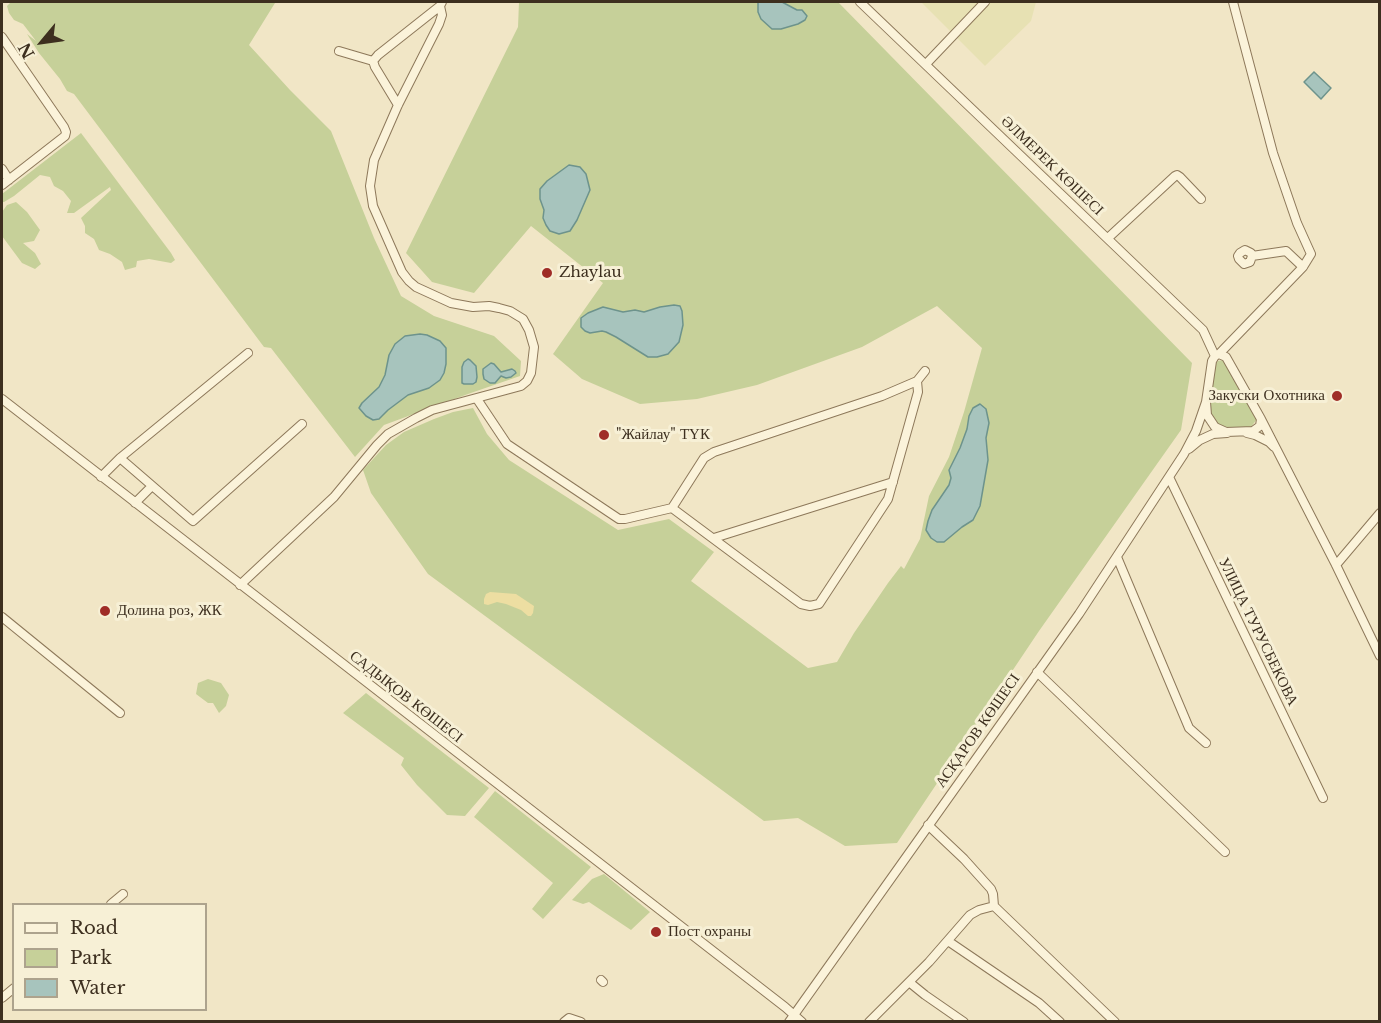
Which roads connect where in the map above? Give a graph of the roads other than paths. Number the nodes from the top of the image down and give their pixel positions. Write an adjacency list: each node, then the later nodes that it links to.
1 (860, 2): 8 (street, ӘЛМЕРЕК КӨШЕСІ)
2 (985, 2): 8 (street)
3 (1233, 2): 16 (street)
4 (441, 4): 7 (street); 9 (street)
5 (2, 37): 11 (street)
6 (339, 51): 7 (street)
7 (373, 61): 9 (street)
8 (926, 64): 14 (street, ӘЛМЕРЕК КӨШЕСІ)
9 (398, 105): 22 (street)
10 (2, 169): 11 (street)
11 (9, 180): 12 (street)
12 (2, 185)
13 (1201, 199): 14 (street)
14 (1108, 238): 18 (street, ӘЛМЕРЕК КӨШЕСІ)
15 (1252, 256): 16 (street)
16 (1303, 267): 18 (street)
17 (248, 353): 29 (street)
18 (1217, 355): 23 (street); 24 (street, ӘЛМЕРЕК КӨШЕСІ)
19 (925, 371): 20 (street)
20 (917, 381): 32 (street); 35 (street)
21 (2, 399): 30 (street, САДЫҚОВ КӨШЕСІ)
22 (477, 399): 35 (street); 40 (street)
23 (1206, 402): 26 (street); 28 (street)
24 (1262, 419): 26 (street); 27 (street, ӘЛМЕРЕК КӨШЕСІ)
25 (302, 424): 33 (street)
26 (1241, 432): 27 (street); 28 (street)
27 (1277, 450): 39 (street)
28 (1184, 454): 31 (street, АСҚАРОВ КӨШЕСІ)
29 (120, 458): 30 (street); 33 (street)
30 (101, 477): 34 (street, САДЫҚОВ КӨШЕСІ)
31 (1169, 477): 38 (street, АСҚАРОВ КӨШЕСІ); 46 (street, УЛИЦА ТУРУСБЕКОВА)
32 (893, 482): 37 (street); 37 (street)
33 (152, 486): 34 (street)
34 (135, 503): 40 (street, САДЫҚОВ КӨШЕСІ)
35 (672, 508): 37 (street)
36 (1380, 513): 39 (street)
37 (714, 538)
38 (1116, 557): 43 (street, АСҚАРОВ КӨШЕСІ); 45 (street)
39 (1336, 565): 42 (street)
40 (240, 585): 54 (street, САДЫҚОВ КӨШЕСІ)
41 (2, 617): 44 (street)
42 (1380, 656)
43 (1037, 672): 47 (street, АСҚАРОВ КӨШЕСІ); 48 (street)
44 (120, 713)
45 (1206, 743)
46 (1323, 798)
47 (928, 825): 51 (street); 54 (street, АСҚАРОВ КӨШЕСІ)
48 (1225, 852)
49 (123, 894): 50 (street)
50 (112, 903)
51 (994, 906): 52 (street); 61 (street)
52 (948, 941): 53 (street); 60 (street)
53 (909, 982): 58 (street); 59 (street)
54 (792, 1018): 57 (street, САДЫҚОВ КӨШЕСІ)
55 (564, 1022): 56 (street)
56 (581, 1022)
57 (802, 1022)
58 (869, 1022)
59 (964, 1022)
60 (1060, 1022)
61 (1115, 1022)

